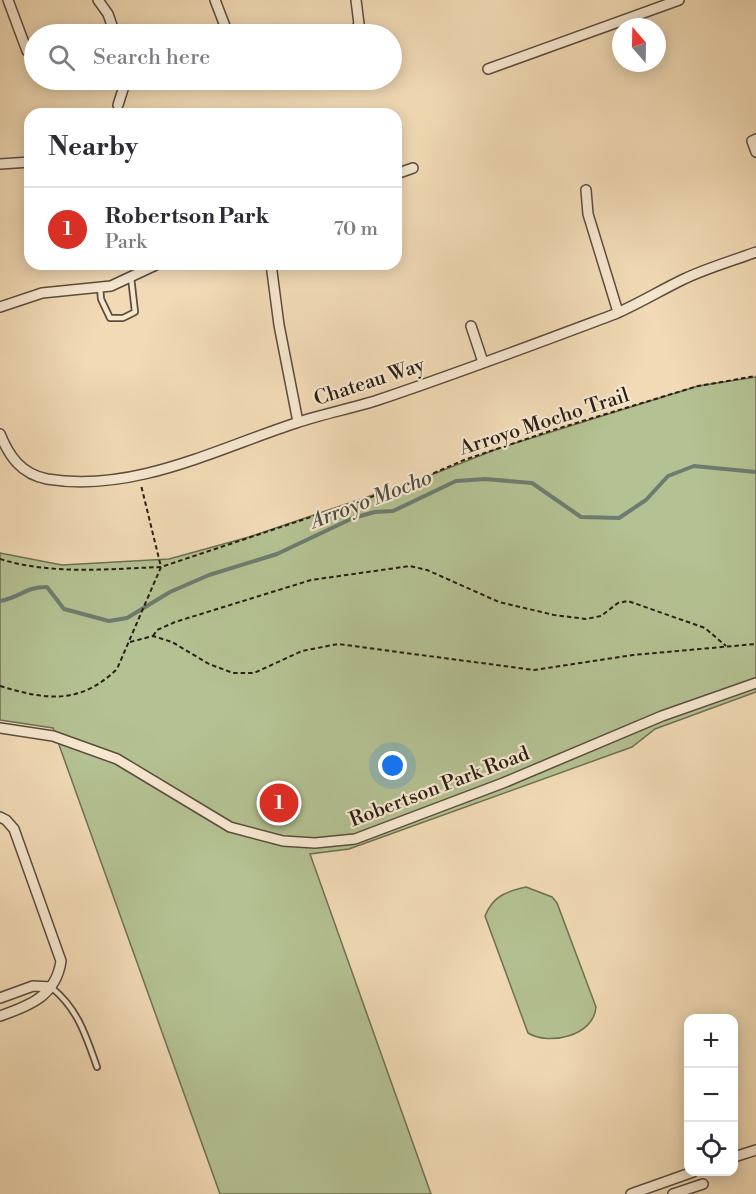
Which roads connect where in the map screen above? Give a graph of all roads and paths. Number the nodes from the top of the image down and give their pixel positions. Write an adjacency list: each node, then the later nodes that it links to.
1 (8, 0): 9 (street)
2 (98, 0): 6 (street)
3 (215, 0): 7 (street)
4 (356, 0): 8 (street)
5 (679, 0): 10 (street)
6 (111, 24)
7 (224, 24)
8 (359, 24)
9 (24, 43)
10 (488, 69)
11 (123, 90): 12 (street)
12 (118, 105)
13 (756, 139): 14 (street)
14 (756, 152)
15 (24, 163): 16 (street)
16 (0, 165)
17 (413, 168): 18 (street)
18 (402, 172)
19 (586, 190): 26 (street)
20 (756, 252): 26 (street, Chateau Way)
21 (145, 270): 23 (street)
22 (272, 270): 30 (street)
23 (132, 276): 24 (street); 24 (lane)
24 (100, 287): 25 (street)
25 (0, 307)
26 (618, 312): 28 (street, Chateau Way)
27 (471, 326): 28 (street)
28 (483, 362): 30 (street, Chateau Way)
29 (756, 376): 34 (path, Arroyo Mocho Trail)
30 (298, 422): 32 (street, Chateau Way)
31 (0, 434): 32 (street, Chateau Way)
32 (138, 476): 34 (path)
33 (0, 559): 34 (path, Arroyo Mocho Trail)
34 (161, 567): 36 (path)
35 (153, 636): 36 (path); 38 (path); 38 (path)
36 (130, 642): 40 (path)
37 (756, 644): 38 (path)
38 (726, 646)
39 (756, 683): 41 (street, Robertson Park Road)
40 (0, 686)
41 (0, 728)
42 (0, 817): 43 (street)
43 (51, 987): 44 (street); 45 (street); 46 (lane)
44 (0, 998)
45 (0, 1016)
46 (97, 1067)
47 (756, 1150): 48 (street)
48 (738, 1156)
49 (684, 1175): 51 (street)
50 (703, 1184): 52 (street)
51 (631, 1194)
52 (673, 1194)

